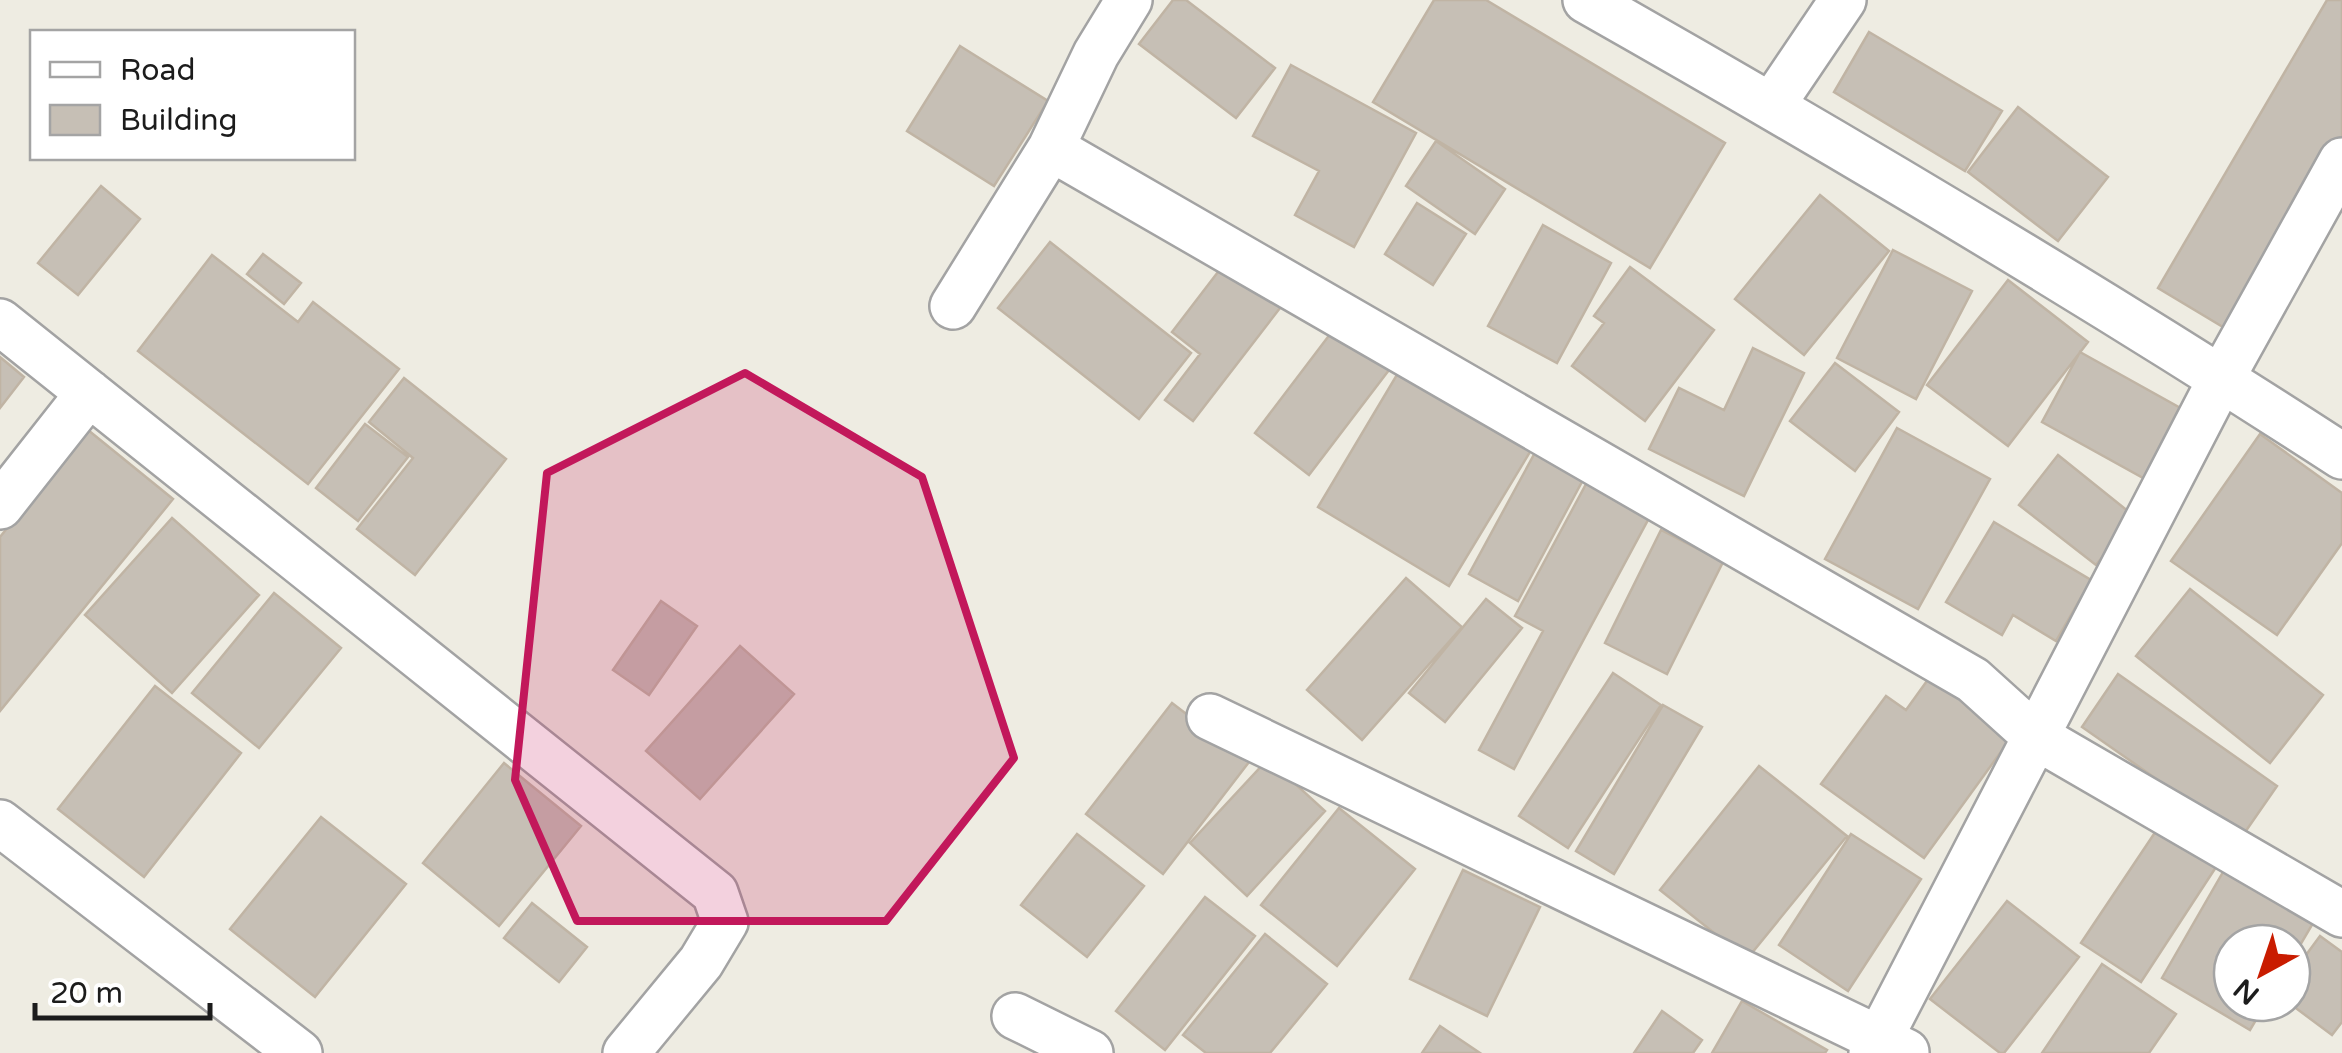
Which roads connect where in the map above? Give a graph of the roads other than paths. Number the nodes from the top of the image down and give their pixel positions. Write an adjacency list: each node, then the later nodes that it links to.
1 (1129, 0): 5 (street)
2 (1586, 0): 4 (street)
3 (1844, 0): 4 (street)
4 (1772, 106): 9 (street)
5 (1051, 148): 7 (street); 14 (street)
6 (2342, 161): 9 (street)
7 (954, 306)
8 (0, 322): 10 (street)
9 (2222, 378): 11 (street); 14 (street)
10 (89, 393): 12 (street); 20 (street)
11 (2342, 456)
12 (0, 506)
13 (1210, 717): 18 (street)
14 (2036, 736): 16 (street); 18 (street)
15 (0, 822): 19 (street)
16 (2342, 914)
17 (1015, 1016): 21 (street)
18 (1887, 1048)
19 (299, 1053)
20 (626, 1053)
21 (1090, 1053)

